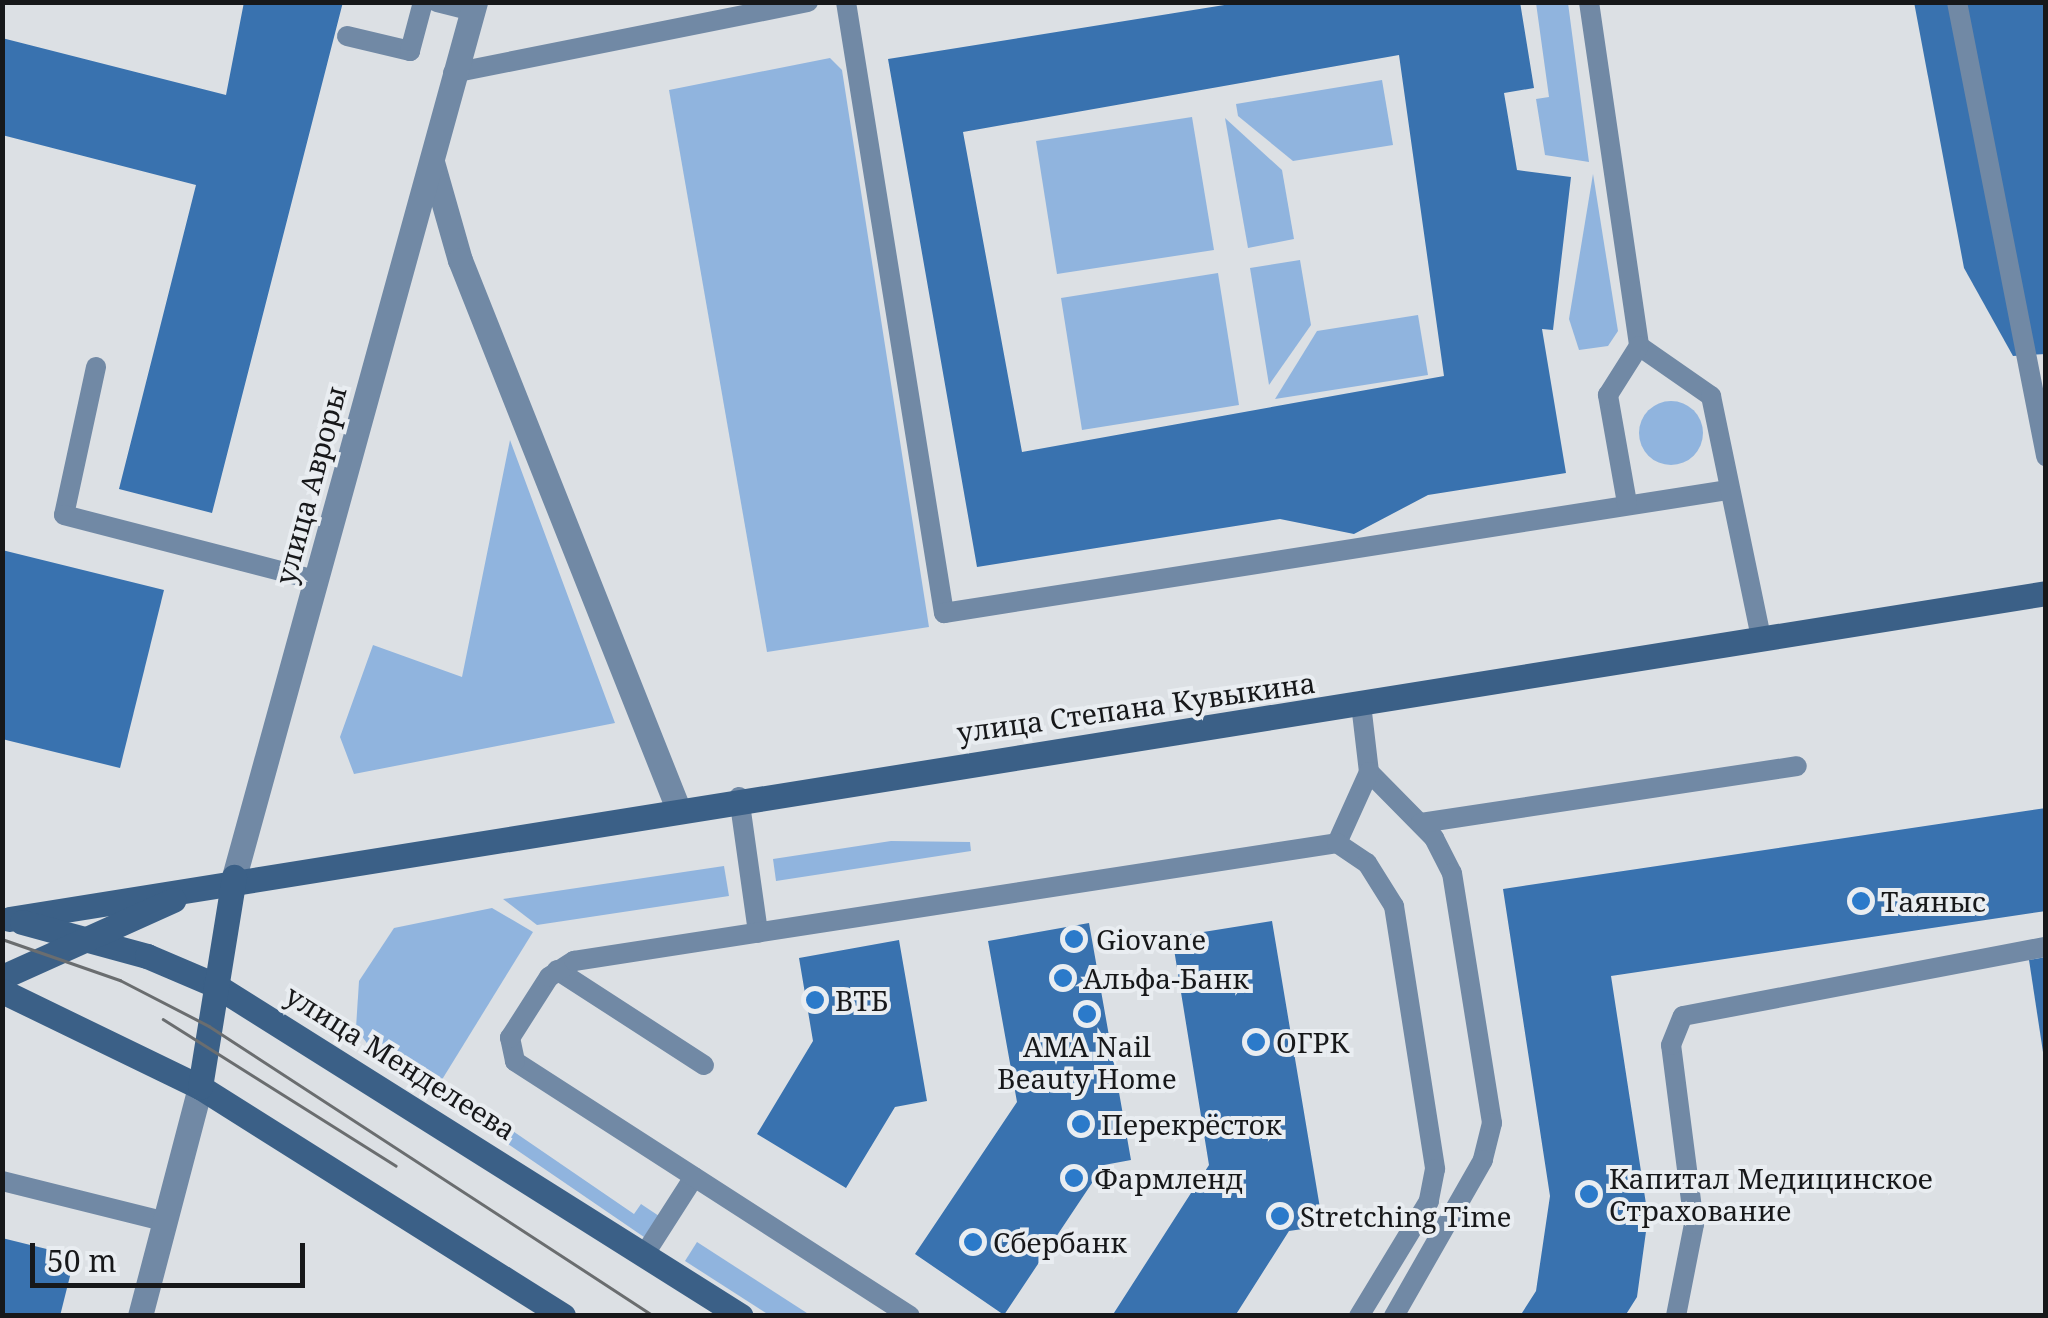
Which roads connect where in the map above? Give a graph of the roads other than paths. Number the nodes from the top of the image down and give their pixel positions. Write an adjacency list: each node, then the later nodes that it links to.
1 (423, 2): 8 (lane)
2 (436, 2): 7 (lane)
3 (808, 2): 9 (lane)
4 (846, 2): 15 (lane)
5 (1588, 2): 11 (lane)
6 (1957, 2): 13 (lane)
7 (473, 7): 9 (street, улица Авроры)
8 (347, 36)
9 (453, 73): 10 (street, улица Авроры)
10 (431, 159): 16 (street, улица Авроры); 23 (street)
11 (1639, 346): 14 (lane); 15 (lane)
12 (96, 367): 16 (lane)
13 (2046, 456)
14 (1728, 490): 15 (lane); 18 (lane)
15 (1627, 503)
16 (315, 580): 26 (street, улица Авроры)
17 (2046, 593): 18 (main road, улица Степана Кувыкина)
18 (1761, 638): 19 (main road, улица Степана Кувыкина)
19 (1361, 704): 21 (lane); 22 (main road, улица Степана Кувыкина)
20 (1797, 766): 24 (lane)
21 (1370, 772): 24 (lane); 25 (lane)
22 (739, 797): 23 (main road, улица Степана Кувыкина); 28 (lane)
23 (677, 806): 26 (main road, улица Степана Кувыкина)
24 (1421, 823): 46 (lane)
25 (1336, 842): 28 (lane); 45 (lane)
26 (234, 877): 27 (main road, улица Степана Кувыкина); 29 (main road, улица Степана Кувыкина); 33 (main road, улица Авроры)
27 (6, 918): 29 (main road, улица Менделеева)
28 (758, 932): 31 (lane)
29 (84, 935): 32 (main road, улица Степана Кувыкина); 33 (main road, улица Менделеева)
30 (2046, 948): 47 (lane)
31 (557, 970): 35 (lane); 37 (lane)
32 (2, 977)
33 (214, 985): 36 (main road, улица Авроры); 40 (main road, улица Менделеева)
34 (2, 991): 36 (main road)
35 (704, 1064)
36 (200, 1087): 39 (street); 42 (main road)
37 (694, 1177): 40 (lane); 44 (lane)
38 (2, 1180): 39 (lane)
39 (163, 1221): 41 (street)
40 (646, 1252): 43 (main road, улица Менделеева)
41 (140, 1316)
42 (563, 1316)
43 (741, 1316)
44 (910, 1316)
45 (1359, 1316)
46 (1394, 1316)
47 (1676, 1316)

